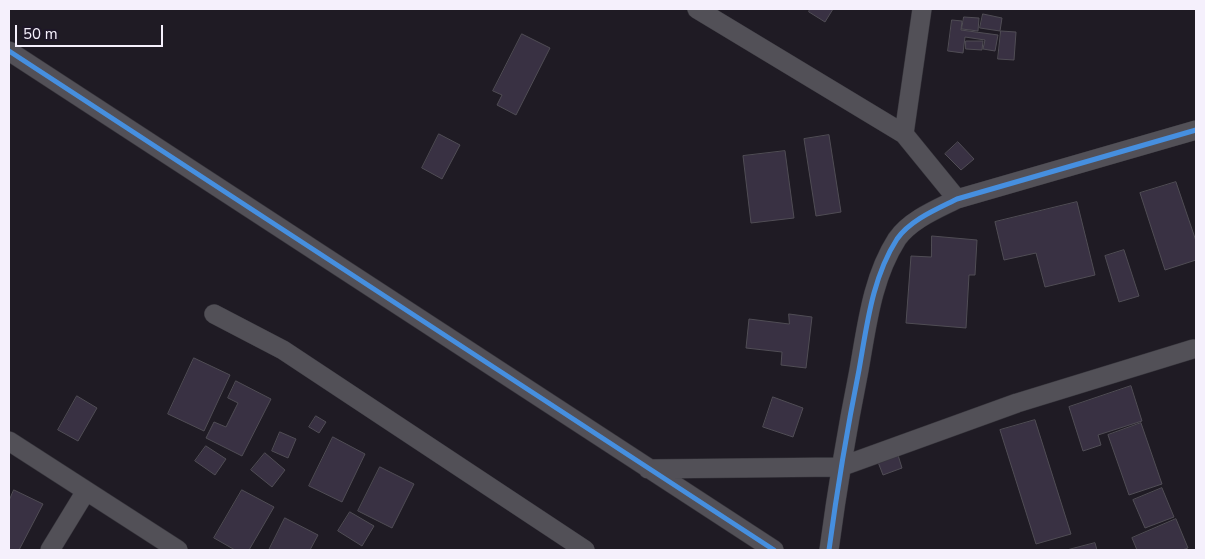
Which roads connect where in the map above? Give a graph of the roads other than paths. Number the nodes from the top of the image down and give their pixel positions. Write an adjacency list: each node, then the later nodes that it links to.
1 (697, 9): 5 (street)
2 (922, 9): 5 (street)
3 (9, 51): 11 (street)
4 (1196, 130): 6 (street)
5 (904, 134): 6 (street)
6 (957, 199): 10 (street)
7 (214, 314): 15 (street)
8 (1193, 349): 10 (street)
9 (9, 441): 12 (street)
10 (840, 468): 11 (street); 17 (street)
11 (648, 469): 16 (street)
12 (86, 492): 13 (street); 14 (street)
13 (50, 550)
14 (178, 550)
15 (585, 550)
16 (774, 550)
17 (829, 550)

